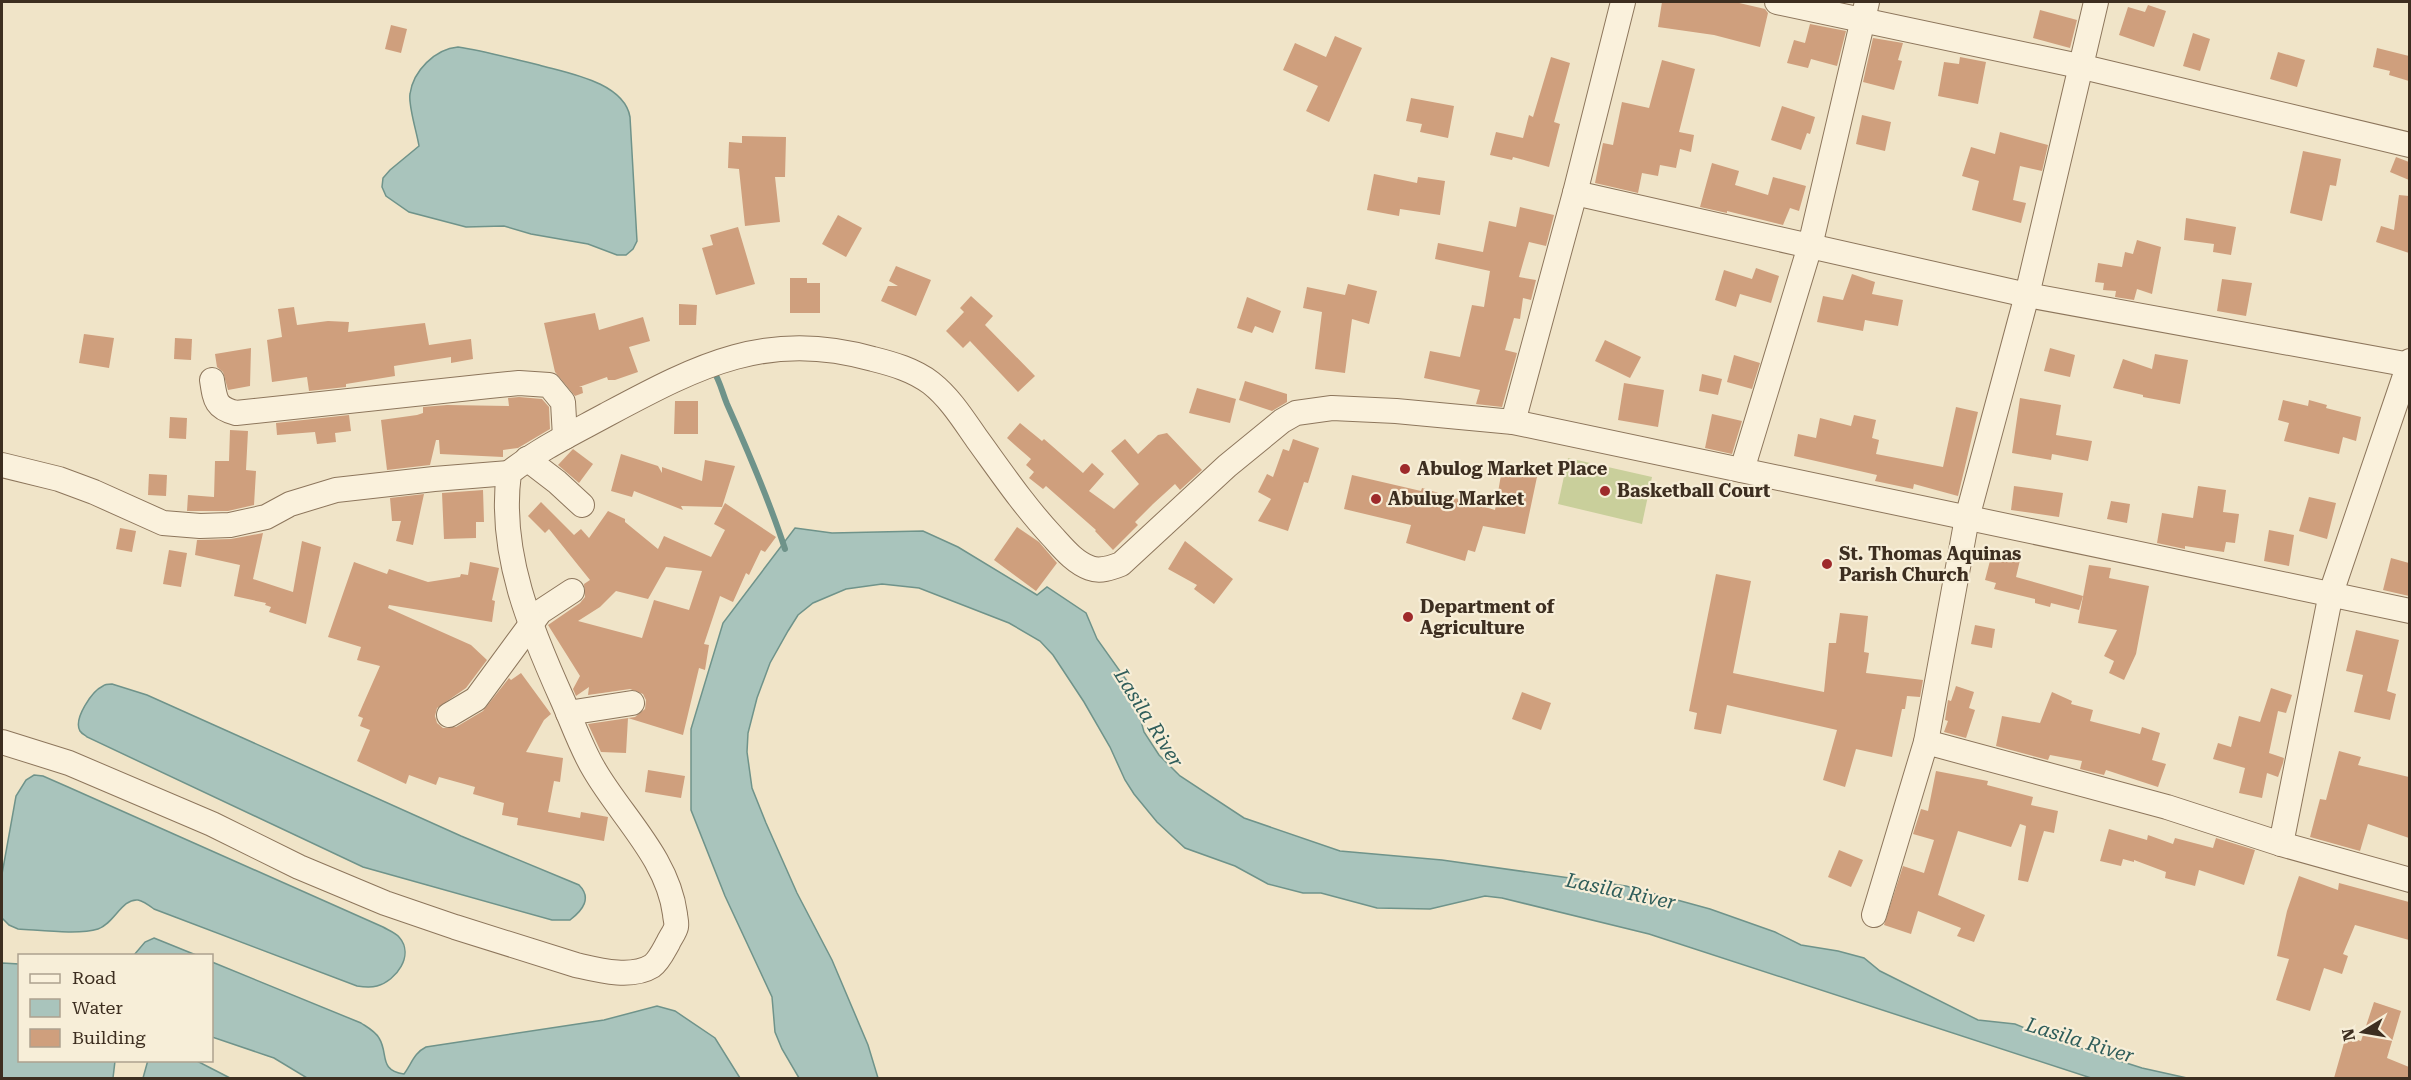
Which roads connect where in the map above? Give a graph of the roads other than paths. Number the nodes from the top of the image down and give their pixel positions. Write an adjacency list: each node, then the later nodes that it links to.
1 (1623, 2): 7 (street)
2 (1777, 2): 4 (street)
3 (2096, 2): 5 (street)
4 (1865, 11): 5 (street); 8 (street)
5 (2079, 66): 6 (street); 9 (street)
6 (2409, 145)
7 (1575, 193): 8 (street); 12 (street)
8 (1810, 246): 9 (street); 16 (street)
9 (2027, 295): 10 (street); 18 (street)
10 (2409, 364): 20 (street)
11 (212, 380): 13 (street)
12 (1513, 422): 13 (street); 16 (street)
13 (564, 437): 15 (street)
14 (2, 465): 15 (street)
15 (518, 466): 17 (street); 22 (street)
16 (1742, 470): 18 (street)
17 (582, 505)
18 (1967, 518): 20 (street); 27 (street)
19 (572, 591): 22 (street)
20 (2331, 593): 21 (street); 28 (street)
21 (2409, 611)
22 (530, 624): 24 (street); 25 (street)
23 (632, 703): 24 (street)
24 (568, 713): 26 (street)
25 (449, 715)
26 (2, 742)
27 (1926, 742): 28 (street); 30 (street)
28 (2281, 844): 29 (street)
29 (2409, 880)
30 (1874, 915)

